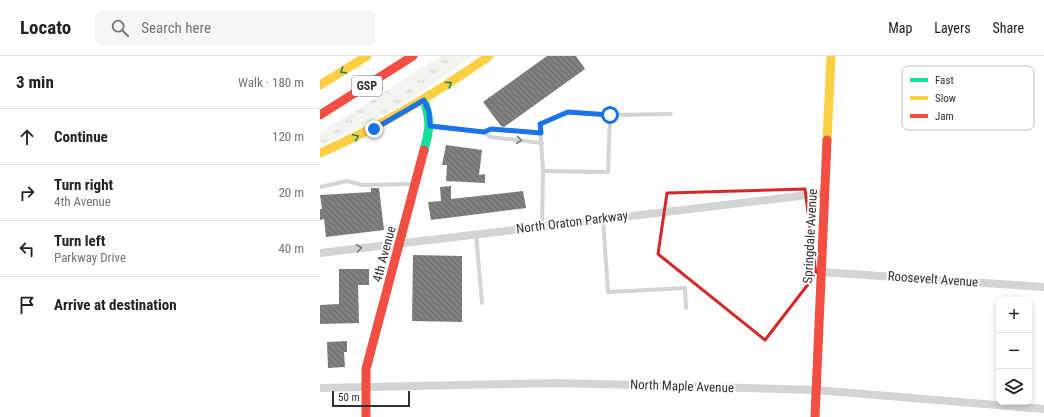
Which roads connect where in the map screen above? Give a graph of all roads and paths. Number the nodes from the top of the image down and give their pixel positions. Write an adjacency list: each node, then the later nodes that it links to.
1 (367, 56): 5 (main road, GSP, one-way to 5)
2 (413, 56): 8 (main road, GSP)
3 (489, 56): 6 (main road, one-way to 3)
4 (831, 56): 18 (main road, Springdale Avenue)
5 (320, 85)
6 (424, 100): 10 (main road, 4th Avenue); 14 (main road, one-way to 6)
7 (671, 114): 9 (lane)
8 (320, 115)
9 (610, 115): 12 (lane); 15 (lane)
10 (430, 126): 11 (lane); 16 (main road, 4th Avenue)
11 (484, 132): 12 (lane); 13 (lane, one-way to 13)
12 (541, 133): 13 (lane)
13 (542, 142): 15 (lane)
14 (320, 153)
15 (544, 171): 20 (lane)
16 (416, 184): 17 (lane); 22 (main road, 4th Avenue)
17 (320, 187)
18 (825, 192): 19 (street, North Oraton Parkway); 24 (main road, Springdale Avenue)
19 (602, 218): 20 (street, North Oraton Parkway); 27 (lane)
20 (542, 226): 21 (street, North Oraton Parkway)
21 (476, 233): 22 (street, North Oraton Parkway); 26 (lane)
22 (400, 242): 23 (street, North Oraton Parkway, one-way to 22); 28 (main road, 4th Avenue)
23 (320, 252)
24 (821, 272): 25 (street, Roosevelt Avenue); 30 (main road, Springdale Avenue)
25 (1044, 287)
26 (482, 303)
27 (686, 308)
28 (365, 387): 29 (street, North Maple Avenue); 30 (street, North Maple Avenue); 32 (main road, 4th Avenue)
29 (320, 388)
30 (816, 390): 31 (street, North Maple Avenue); 33 (main road, Springdale Avenue)
31 (1044, 409)
32 (366, 417)
33 (814, 417)

